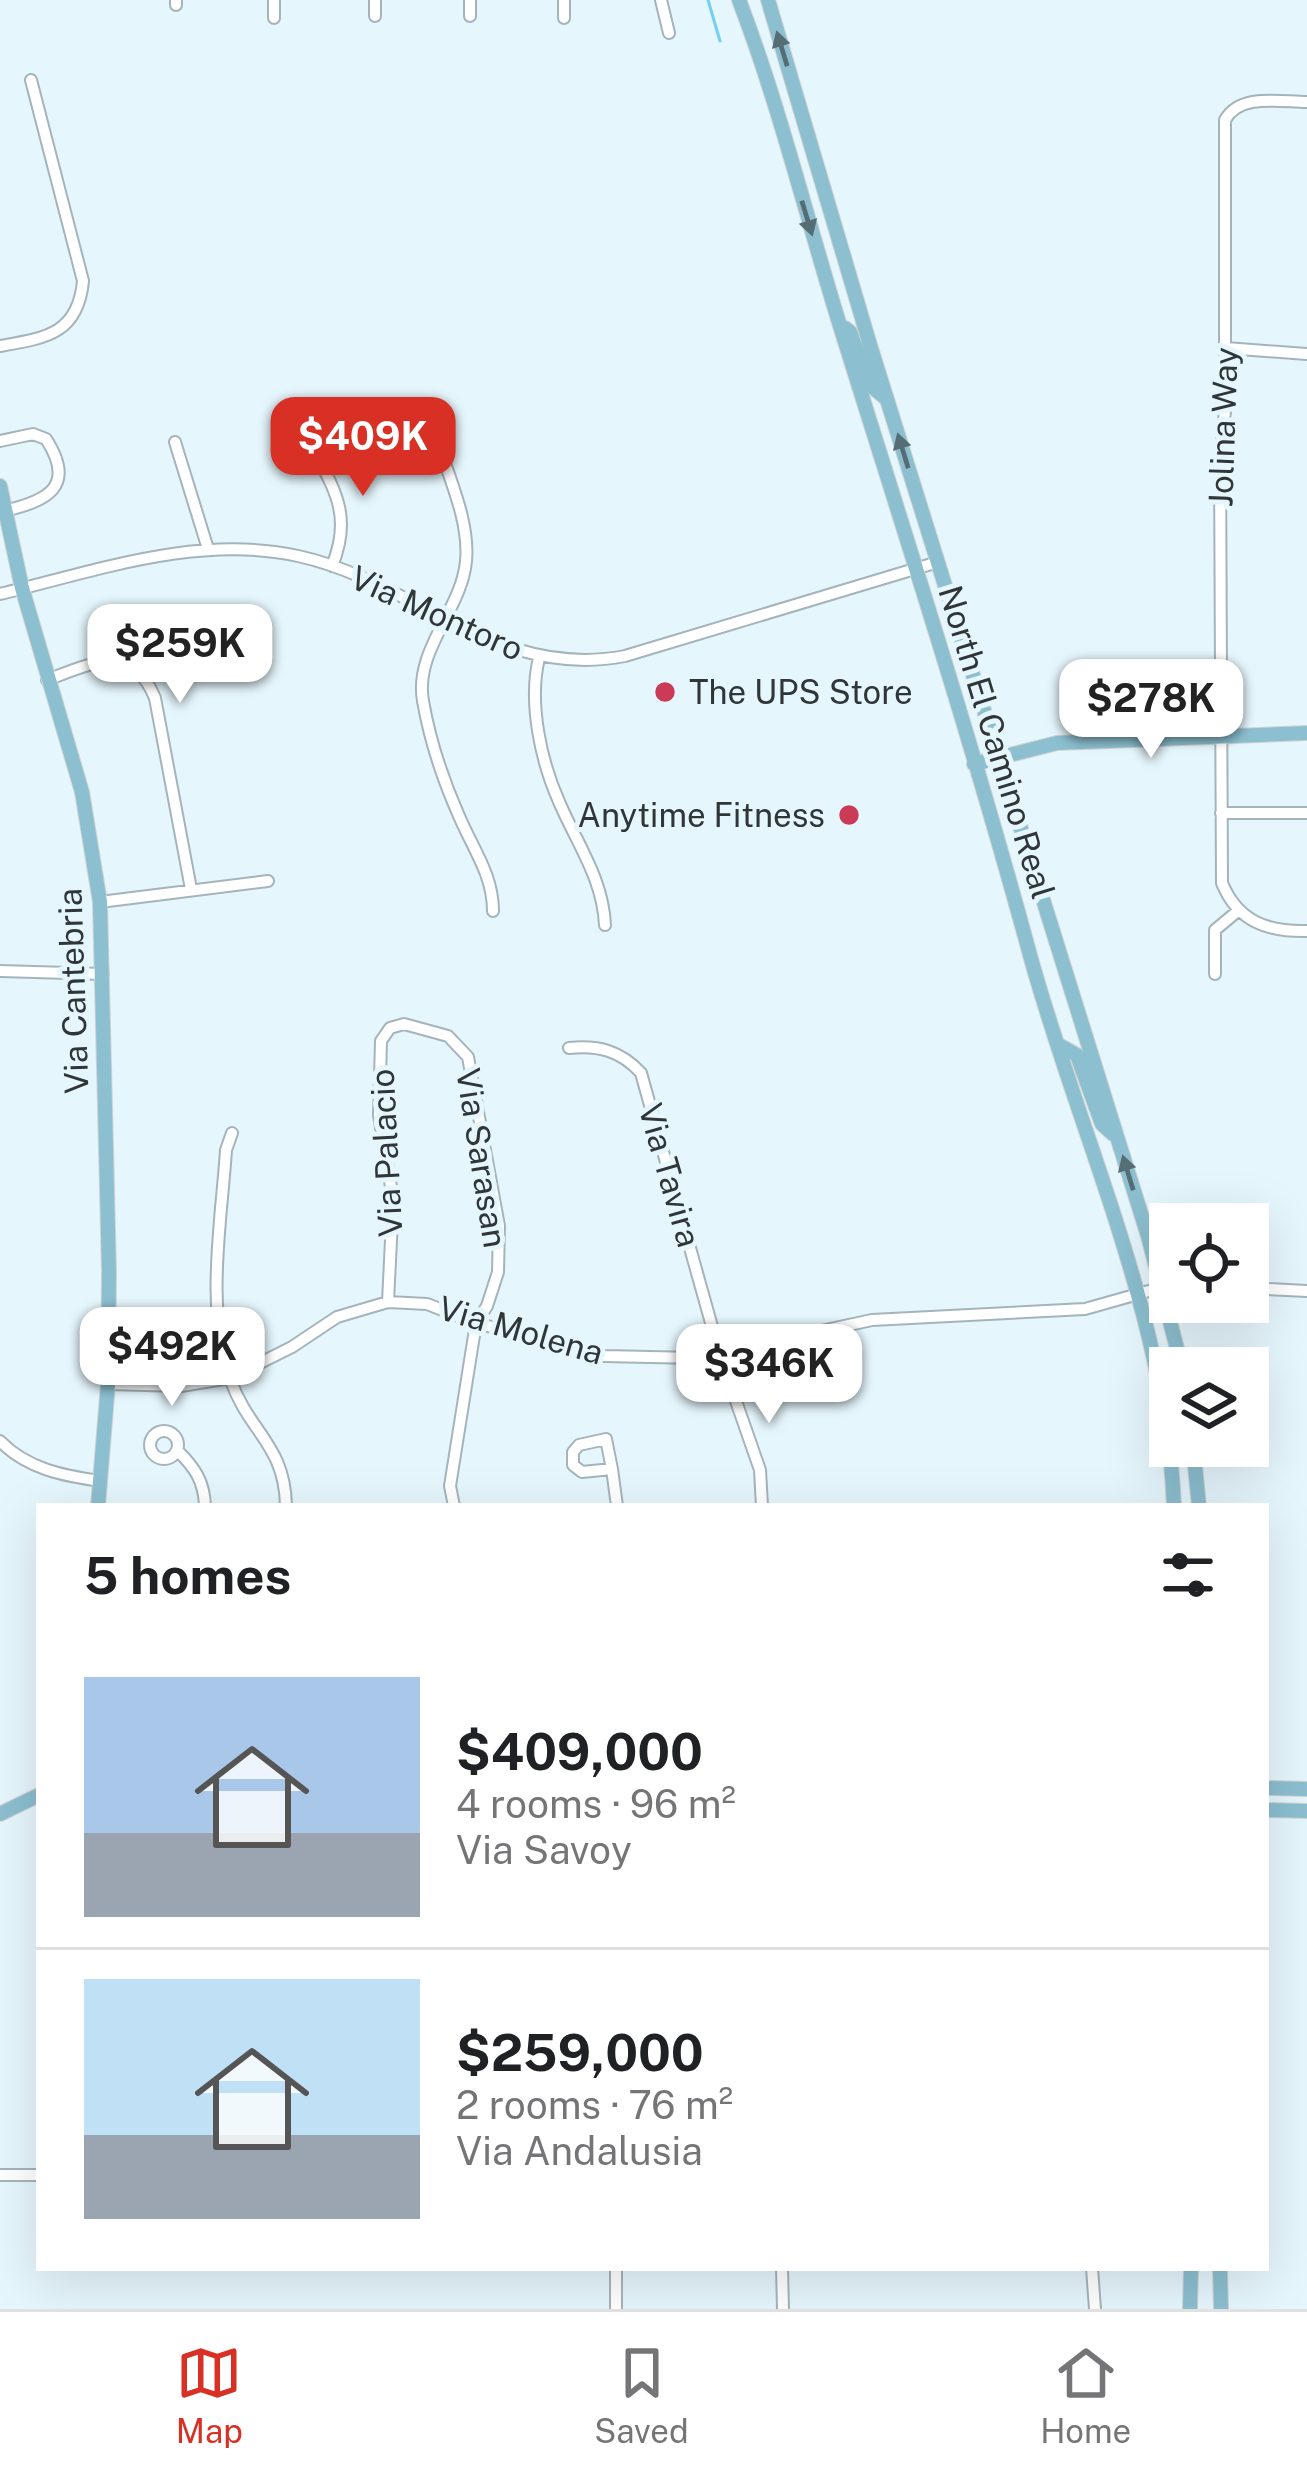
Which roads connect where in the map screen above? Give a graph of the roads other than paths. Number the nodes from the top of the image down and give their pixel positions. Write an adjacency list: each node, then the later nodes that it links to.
1 (274, 0): 10 (street)
2 (375, 0): 8 (street)
3 (470, 0): 9 (street)
4 (564, 0): 11 (street)
5 (661, 0): 12 (street)
6 (739, 0): 15 (main road, North El Camino Real, one-way to 15)
7 (768, 0): 19 (main road, North El Camino Real, one-way to 7)
8 (375, 16)
9 (470, 16)
10 (274, 18)
11 (564, 18)
12 (669, 33)
13 (31, 80): 16 (street)
14 (1307, 102): 17 (street, Jolina Way)
15 (839, 324): 19 (main road); 29 (main road, North El Camino Real)
16 (0, 346)
17 (1226, 348): 18 (street); 36 (street, Jolina Way)
18 (1307, 354)
19 (887, 399): 27 (main road, North El Camino Real, one-way to 19)
20 (435, 434): 32 (street)
21 (308, 439): 28 (street)
22 (0, 441): 25 (street)
23 (175, 442): 26 (street)
24 (0, 486): 25 (main road, Via Cantebria)
25 (4, 511): 30 (main road, Via Cantebria)
26 (208, 549): 28 (street, Via Montoro); 30 (street, Via Montoro)
27 (938, 562): 29 (street, Via Montoro); 37 (main road, North El Camino Real)
28 (332, 566): 32 (street, Via Montoro)
29 (916, 568): 33 (street, Via Montoro); 38 (main road, North El Camino Real)
30 (22, 588): 31 (street, Via Montoro); 34 (main road, Via Cantebria)
31 (0, 594)
32 (445, 620): 33 (street, Via Montoro); 45 (street)
33 (538, 658): 46 (street)
34 (47, 680): 42 (street); 43 (main road, Via Cantebria)
35 (1307, 733): 36 (main road)
36 (1222, 734): 37 (main road); 39 (street, Jolina Way)
37 (1000, 758): 38 (main road); 55 (main road, North El Camino Real)
38 (974, 764): 52 (main road, North El Camino Real)
39 (1221, 813): 40 (street); 44 (street, Jolina Way)
40 (1307, 813)
41 (268, 881): 42 (street)
42 (190, 889): 43 (street)
43 (100, 902): 49 (main road, Via Cantebria)
44 (1239, 910): 47 (street); 50 (street)
45 (494, 911)
46 (605, 925)
47 (1307, 931)
48 (0, 971): 49 (street)
49 (103, 974): 67 (main road, Via Cantebria)
50 (1215, 974)
51 (409, 1026): 61 (street, Via Palacio); 62 (street, Via Sarasan)
52 (1059, 1046): 55 (main road); 60 (main road, North El Camino Real)
53 (569, 1048): 65 (street, Via Tavira)
54 (232, 1133): 66 (street)
55 (1117, 1138): 56 (main road, North El Camino Real, one-way to 55)
56 (1149, 1236)
57 (1149, 1289): 60 (street, Via Molena)
58 (1269, 1289): 59 (street)
59 (1307, 1291)
60 (1137, 1292): 63 (main road, North El Camino Real); 65 (street, Via Molena)
61 (388, 1302): 62 (street, Via Molena); 66 (street, Via Molena)
62 (476, 1323): 65 (street, Via Molena); 77 (street, Via Sarasan)
63 (1151, 1343): 64 (main road); 73 (main road, North El Camino Real)
64 (1153, 1347)
65 (720, 1355): 79 (street, Via Tavira)
66 (230, 1378): 67 (street, Via Molena); 76 (street)
67 (108, 1384): 72 (main road, Via Cantebria)
68 (0, 1441): 72 (street)
69 (178, 1450): 75 (street)
70 (1194, 1467): 82 (main road)
71 (612, 1469): 78 (street)
72 (101, 1481): 74 (main road, Via Cantebria)
73 (1173, 1482): 80 (main road, North El Camino Real); 81 (main road)
74 (98, 1503)
75 (205, 1503)
76 (286, 1503)
77 (453, 1503)
78 (617, 1503)
79 (762, 1503)
80 (1174, 1503)
81 (1184, 1503)
82 (1199, 1503)
83 (1269, 1788): 84 (main road)
84 (1307, 1789)
85 (36, 1797): 88 (main road)
86 (1269, 1810): 87 (main road)
87 (1307, 1811)
88 (0, 1814)
89 (0, 2175): 90 (street)
90 (36, 2175)
91 (616, 2271): 96 (street)
92 (782, 2271): 97 (street)
93 (1092, 2271): 98 (street)
94 (1191, 2271): 99 (main road)
95 (1220, 2271): 100 (main road)
96 (616, 2309)
97 (783, 2309)
98 (1095, 2309)
99 (1190, 2309)
100 (1221, 2309)

